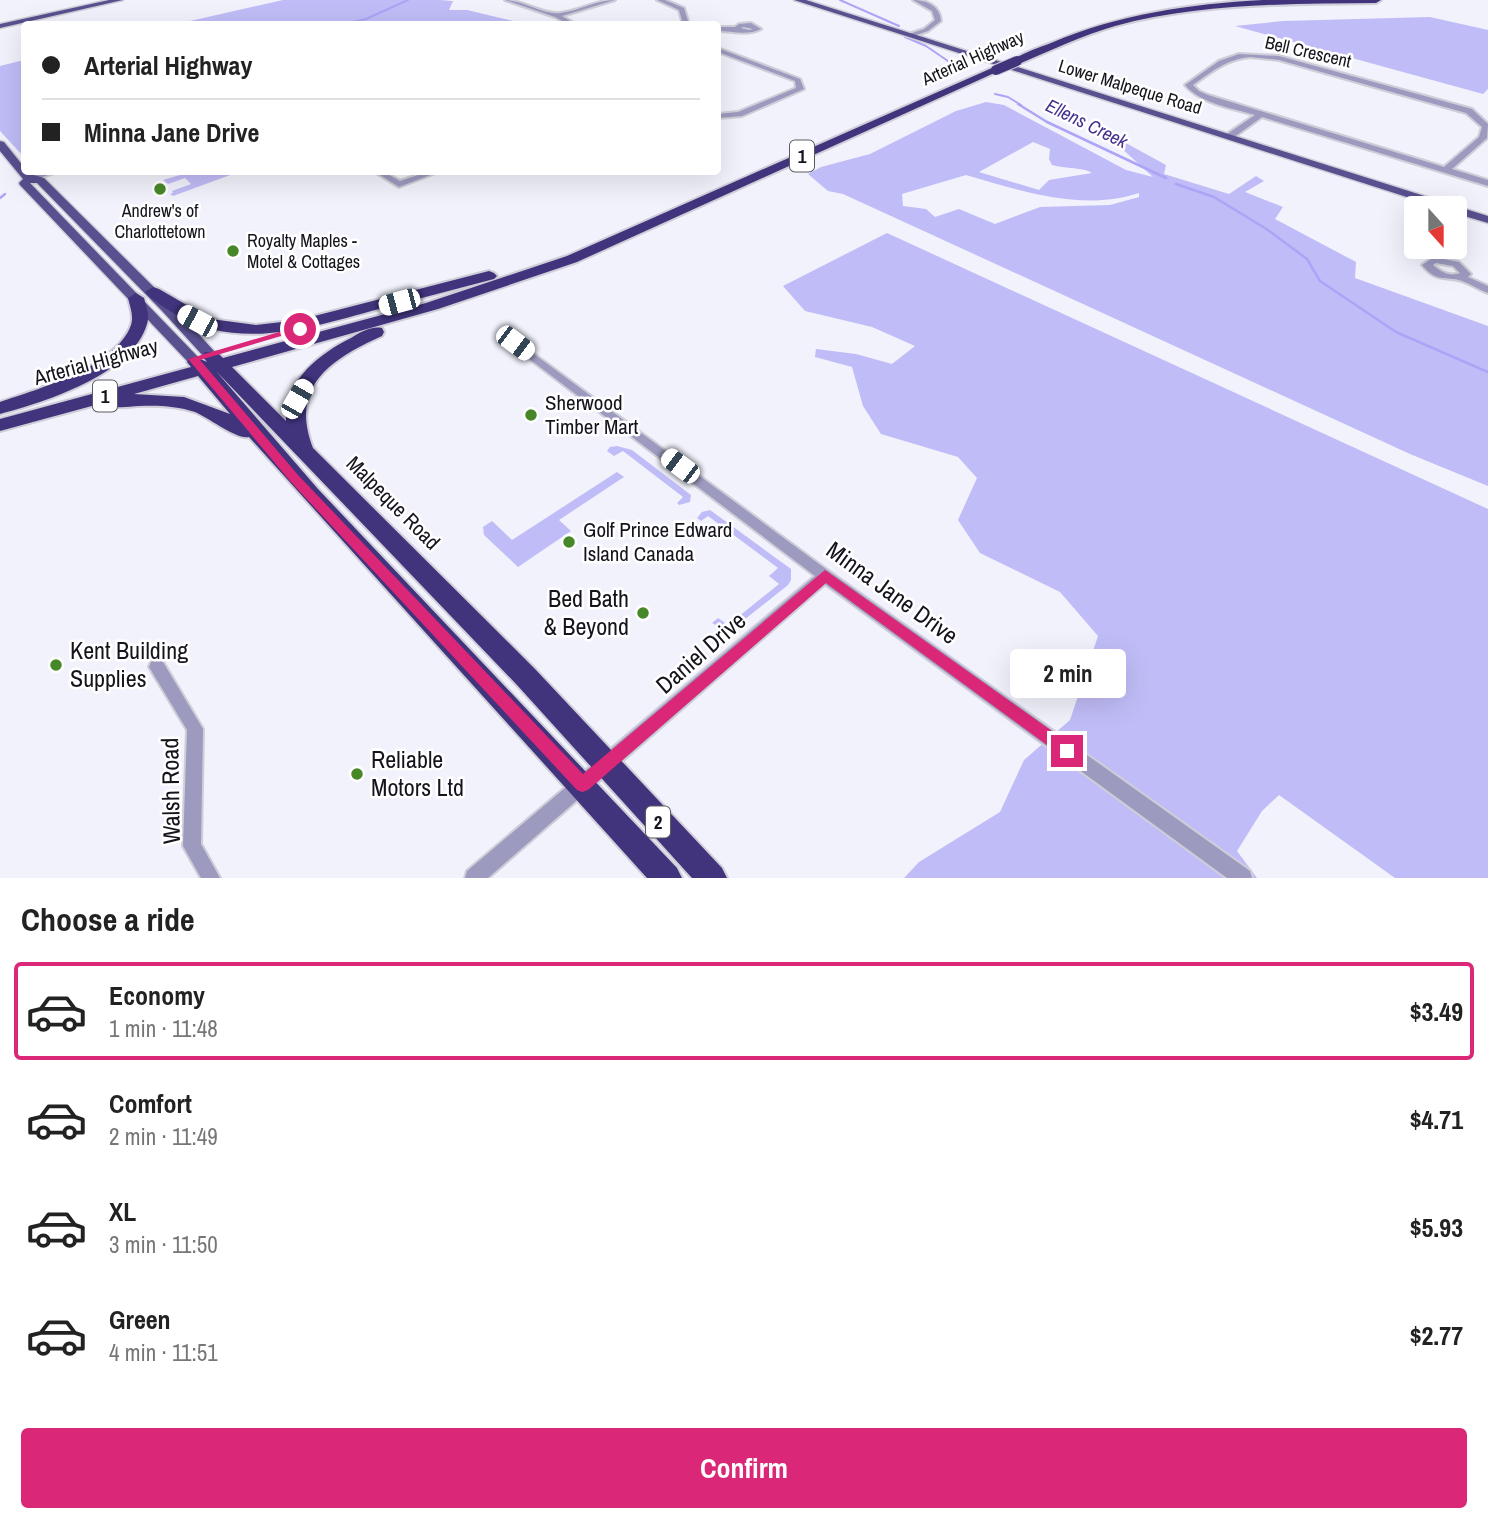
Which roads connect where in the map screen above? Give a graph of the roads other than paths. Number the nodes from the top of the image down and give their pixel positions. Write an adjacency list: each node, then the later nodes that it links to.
1 (107, 0): 13 (main road)
2 (119, 0): 13 (main road)
3 (508, 0): 10 (street)
4 (612, 0): 10 (street)
5 (660, 0): 12 (street)
6 (798, 0): 17 (main road, Lower Malpeque Road)
7 (916, 0): 17 (street)
8 (1189, 0): 16 (highway)
9 (1376, 0): 16 (highway, Arterial Highway / 1)
10 (557, 16): 11 (street)
11 (566, 21)
12 (685, 21)
13 (0, 24)
14 (721, 29): 15 (street)
15 (737, 29)
16 (1091, 30): 36 (highway, Arterial Highway / 1, bridge)
17 (911, 36): 21 (main road, Lower Malpeque Road)
18 (721, 51): 20 (street)
19 (1261, 114): 21 (street); 22 (street, Bell Crescent); 25 (street, Bell Crescent)
20 (721, 116)
21 (1230, 136): 33 (main road, Lower Malpeque Road)
22 (1485, 138): 25 (street)
23 (0, 144): 24 (main road, Malpeque Road)
24 (21, 169)
25 (1446, 170): 31 (street, Bell Crescent)
26 (26, 175): 30 (main road, Malpeque Road)
27 (40, 175): 30 (street)
28 (384, 175): 32 (street)
29 (425, 175): 32 (street)
30 (29, 178): 41 (main road, Malpeque Road); 42 (main road, Malpeque Road)
31 (1488, 183)
32 (399, 184)
33 (1413, 196)
34 (1467, 213): 35 (main road, Lower Malpeque Road)
35 (1488, 220)
36 (609, 241): 37 (highway, Arterial Highway / 1); 38 (highway, Arterial Highway / 1)
37 (514, 270): 41 (highway); 44 (highway, Arterial Highway / 1)
38 (538, 272): 44 (highway, Arterial Highway / 1); 47 (highway)
39 (1461, 277): 40 (street)
40 (1488, 290)
41 (153, 292): 44 (main road, Malpeque Road)
42 (135, 298): 44 (main road, Malpeque Road); 45 (highway)
43 (515, 343): 49 (street, Minna Jane Drive)
44 (205, 362): 45 (highway, Arterial Highway / 1); 46 (highway, Arterial Highway / 1); 47 (highway, Malpeque Road / 2); 48 (highway, Malpeque Road / 2)
45 (0, 410)
46 (0, 425): 48 (highway)
47 (305, 455): 51 (highway, Malpeque Road / 2)
48 (276, 457): 52 (highway, Malpeque Road / 2)
49 (825, 576): 51 (street, Daniel Drive); 57 (street, Minna Jane Drive)
50 (156, 667): 53 (street, Walsh Road)
51 (606, 765): 52 (street, Daniel Drive); 56 (highway, Malpeque Road / 2)
52 (582, 785): 54 (street, Daniel Drive); 55 (highway, Malpeque Road / 2)
53 (211, 878)
54 (474, 878)
55 (667, 878)
56 (712, 878)
57 (1243, 878)

